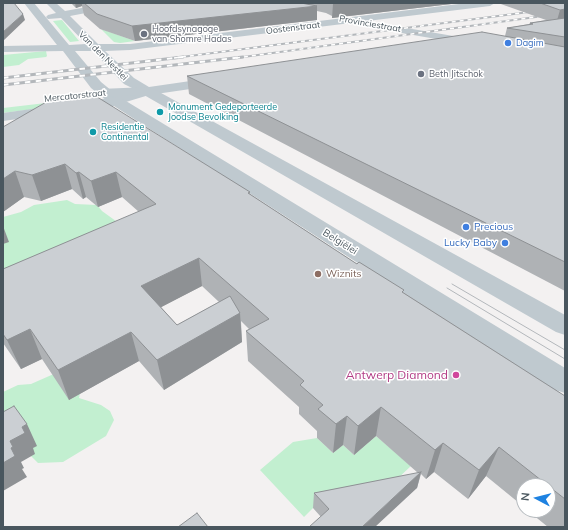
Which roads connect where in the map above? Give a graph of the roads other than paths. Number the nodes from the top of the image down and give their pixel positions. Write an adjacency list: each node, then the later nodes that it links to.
1 (29, 3): 7 (street)
2 (51, 3): 6 (street, Van den Nestlei)
3 (122, 3): 6 (street)
4 (490, 3): 8 (street, Oostenstraat)
5 (315, 15): 8 (street, Provinciestraat)
6 (63, 16): 7 (street); 11 (street, Van den Nestlei)
7 (41, 19): 12 (street)
8 (350, 21): 9 (street, Provinciestraat); 11 (street, Oostenstraat)
9 (468, 42): 10 (street); 13 (street)
10 (482, 42)
11 (95, 47): 12 (street, Oostenstraat); 16 (street, Van den Nestlei)
12 (65, 48): 14 (street, Oostenstraat); 17 (street)
13 (429, 48)
14 (3, 49)
15 (227, 79): 16 (street, Mercatorstraat)
16 (147, 91): 17 (street, Mercatorstraat); 18 (street, Mercatorstraat); 23 (street)
17 (104, 92): 18 (street); 19 (street, Mercatorstraat)
18 (116, 101): 20 (street, Mercatorstraat); 24 (street, Belgiëlei)
19 (3, 104)
20 (32, 113): 21 (street, Mercatorstraat); 22 (street)
21 (3, 117)
22 (23, 129)
23 (565, 326)
24 (565, 382)

